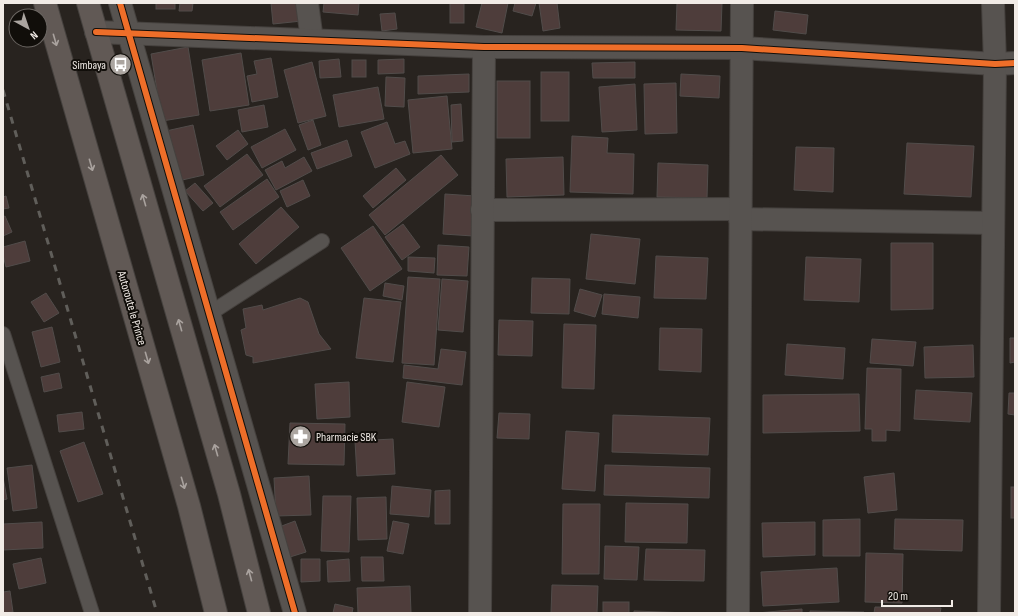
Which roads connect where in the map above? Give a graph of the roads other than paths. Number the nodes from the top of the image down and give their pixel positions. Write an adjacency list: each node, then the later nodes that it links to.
1 (45, 3): 20 (main road, Autoroute le Prince, one-way to 20)
2 (88, 3): 7 (main road)
3 (120, 3): 8 (street)
4 (307, 3): 9 (street)
5 (742, 3): 11 (street)
6 (993, 3): 12 (street)
7 (96, 32): 8 (street); 21 (main road, one-way to 7)
8 (130, 33): 9 (street); 17 (street)
9 (312, 40): 10 (street)
10 (484, 47): 11 (street); 13 (street)
11 (742, 48): 12 (street); 14 (street)
12 (1005, 64): 15 (street)
13 (482, 210): 14 (street); 23 (street)
14 (740, 214): 15 (street); 24 (street)
15 (993, 223): 25 (street)
16 (322, 241): 17 (lane)
17 (210, 314): 22 (street)
18 (3, 334): 19 (lane)
19 (92, 613)
20 (216, 613)
21 (260, 613)
22 (295, 613)
23 (480, 613)
24 (738, 613)
25 (989, 613)

